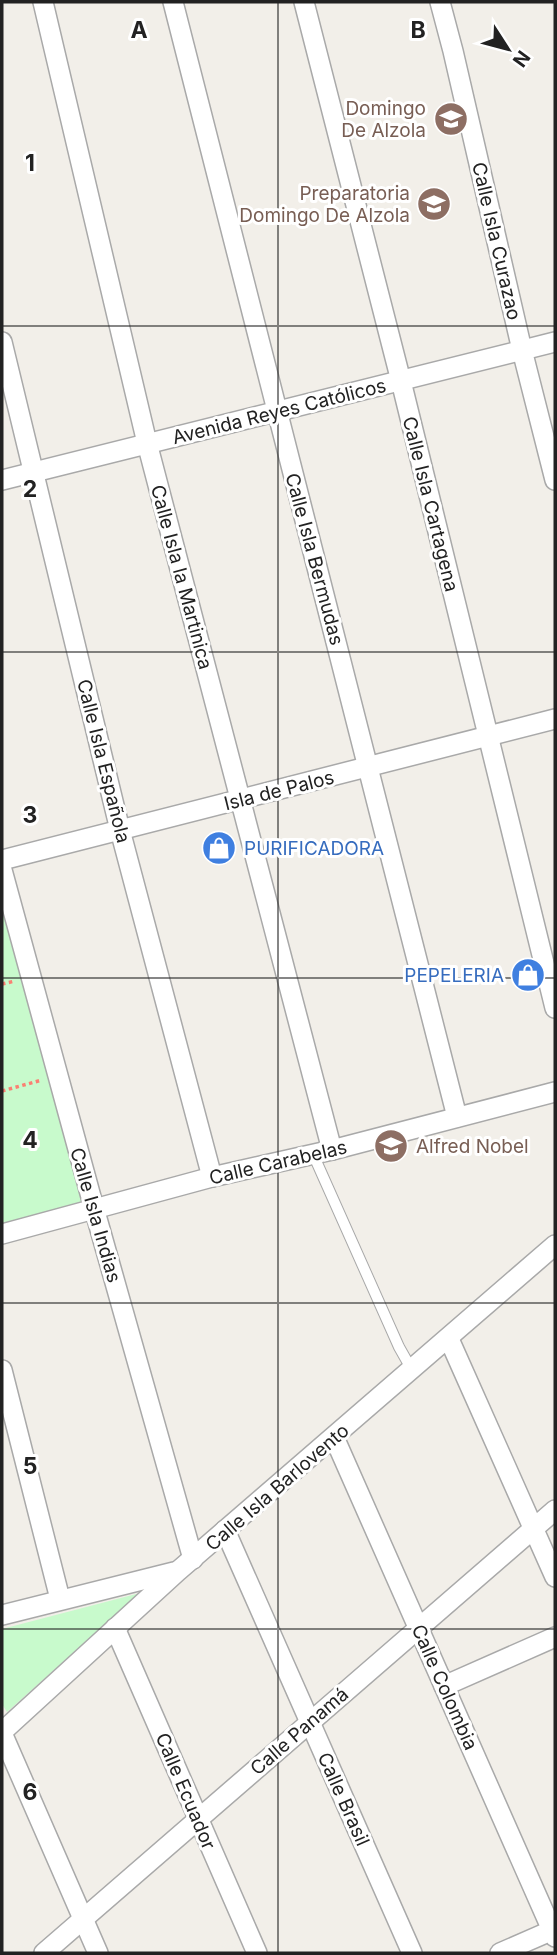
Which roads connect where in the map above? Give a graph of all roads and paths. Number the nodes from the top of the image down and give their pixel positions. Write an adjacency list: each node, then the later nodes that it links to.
1 (43, 2): 10 (street, Calle Isla la Martinica)
2 (173, 2): 9 (street, Calle Isla Bermudas)
3 (304, 2): 8 (street, Calle Isla Cartagena)
4 (440, 2): 7 (street, Calle Isla Curazao)
5 (2, 342): 11 (street, Calle Isla Española)
6 (555, 342): 7 (street, Avenida Reyes Católicos)
7 (522, 350): 8 (street, Avenida Reyes Católicos); 13 (street, Calle Isla Curazao)
8 (401, 381): 9 (street, Avenida Reyes Católicos); 15 (street, Calle Isla Cartagena)
9 (276, 411): 10 (street, Avenida Reyes Católicos); 16 (street, Calle Isla Bermudas)
10 (147, 443): 11 (street, Avenida Reyes Católicos); 17 (street, Calle Isla la Martinica)
11 (35, 471): 12 (street, Avenida Reyes Católicos); 18 (street, Calle Isla Española)
12 (2, 480)
13 (555, 480)
14 (555, 719): 15 (street, Isla de Palos)
15 (488, 737): 16 (street, Isla de Palos); 21 (street, Calle Isla Cartagena)
16 (370, 767): 17 (street, Isla de Palos); 25 (street, Calle Isla Bermudas)
17 (240, 800): 18 (street, Isla de Palos); 26 (street, Calle Isla la Martinica)
18 (120, 830): 19 (street, Isla de Palos); 27 (street, Calle Isla Española)
19 (2, 860)
20 (2, 870): 22 (street, Calle Isla Indias)
21 (555, 1007)
22 (58, 1076): 23 (path); 28 (street, Calle Isla Indias)
23 (2, 1091)
24 (555, 1092): 25 (street, Calle Carabelas)
25 (457, 1117): 26 (street, Calle Carabelas)
26 (322, 1152): 27 (street, Calle Carabelas); 33 (lane)
27 (212, 1178): 28 (street, Calle Carabelas)
28 (94, 1208): 29 (street, Calle Carabelas); 38 (street, Calle Isla Indias)
29 (2, 1234)
30 (555, 1245): 31 (street, Calle Isla Barlovento)
31 (449, 1339): 33 (street, Calle Isla Barlovento); 36 (street)
32 (2, 1370): 40 (street)
33 (412, 1371): 34 (street, Calle Isla Barlovento)
34 (334, 1437): 37 (street, Calle Isla Barlovento); 43 (street, Calle Colombia)
35 (555, 1510): 36 (street, Calle Panamá)
36 (534, 1528): 39 (street); 43 (street, Calle Panamá)
37 (225, 1530): 38 (street, Calle Isla Barlovento); 46 (street, Calle Brasil)
38 (186, 1565): 40 (street); 42 (street, Calle Isla Barlovento)
39 (555, 1577)
40 (60, 1599): 41 (street)
41 (2, 1615)
42 (115, 1628): 47 (street, Calle Isla Barlovento); 48 (street, Calle Ecuador)
43 (418, 1628): 45 (street, Calle Colombia); 46 (street, Calle Panamá)
44 (555, 1637): 45 (street)
45 (444, 1686): 50 (street, Calle Colombia)
46 (309, 1723): 48 (street, Calle Panamá); 54 (street, Calle Brasil)
47 (2, 1733): 49 (street)
48 (198, 1819): 49 (street, Calle Panamá); 53 (street, Calle Ecuador)
49 (83, 1919): 51 (street, Calle Panamá); 52 (street)
50 (554, 1932): 55 (street)
51 (44, 1953)
52 (98, 1953)
53 (257, 1953)
54 (412, 1953)
55 (500, 1953)

